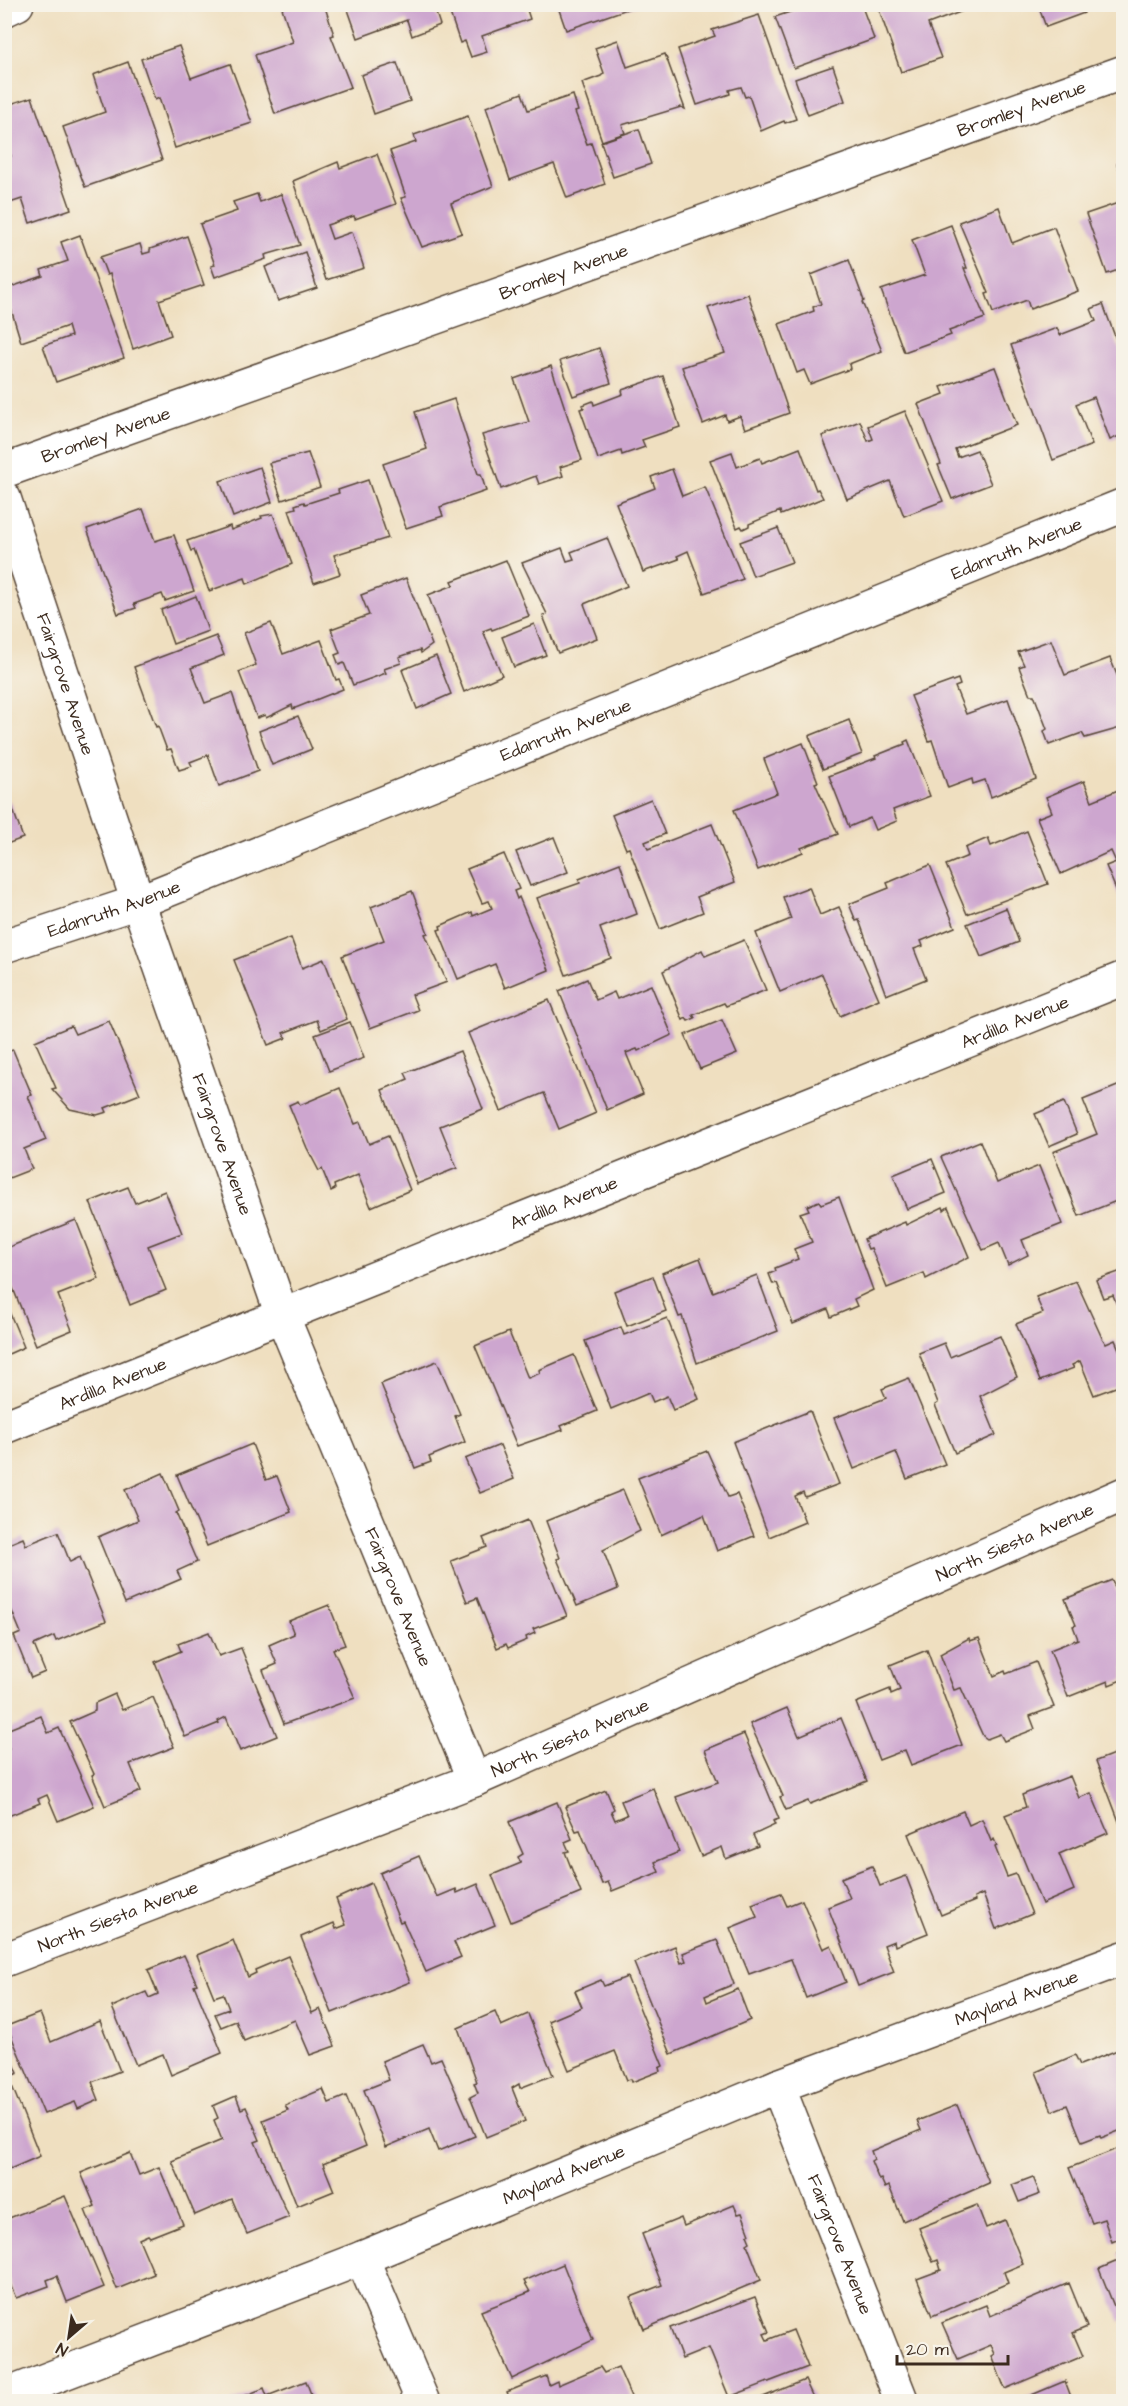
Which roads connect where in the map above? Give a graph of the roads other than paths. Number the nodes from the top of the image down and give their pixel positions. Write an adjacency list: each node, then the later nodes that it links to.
1 (17, 4): 2 (street)
2 (4, 10)
3 (1124, 72): 4 (street, Bromley Avenue)
4 (4, 471)
5 (4, 498): 7 (street, Fairgrove Avenue)
6 (1124, 505): 7 (street, Edanruth Avenue)
7 (138, 902): 8 (street, Edanruth Avenue); 10 (street, Fairgrove Avenue)
8 (4, 946)
9 (1124, 978): 10 (street, Ardilla Avenue)
10 (282, 1315): 11 (street, Ardilla Avenue); 13 (street, Fairgrove Avenue)
11 (4, 1427)
12 (1124, 1494): 13 (street, North Siesta Avenue)
13 (474, 1780): 15 (street, North Siesta Avenue)
14 (1124, 1958): 16 (street, Mayland Avenue)
15 (4, 1960)
16 (778, 2086): 17 (street, Mayland Avenue); 20 (street, Fairgrove Avenue)
17 (362, 2258): 18 (street, Mayland Avenue); 19 (street)
18 (4, 2396)
19 (423, 2402)
20 (902, 2402)

